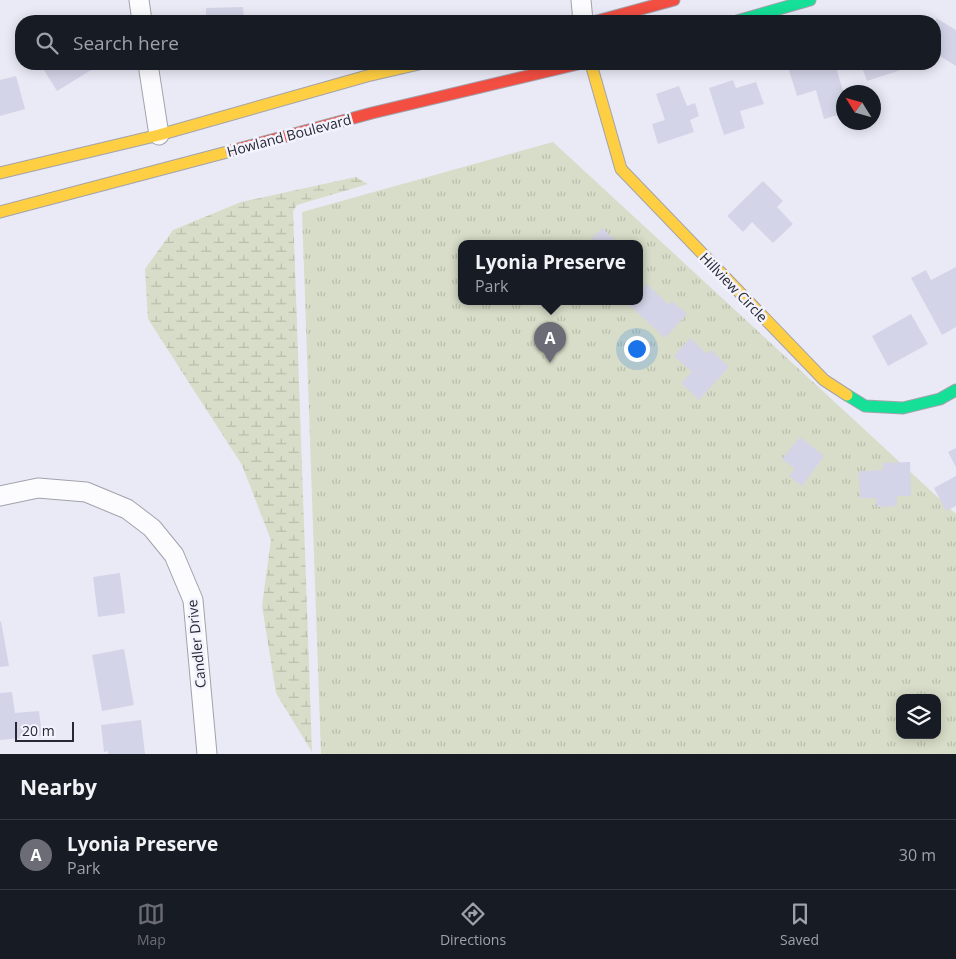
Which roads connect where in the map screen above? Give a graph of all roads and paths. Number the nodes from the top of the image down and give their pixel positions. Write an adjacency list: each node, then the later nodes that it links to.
1 (139, 0): 5 (street)
2 (581, 0): 6 (street)
3 (674, 0): 7 (main road)
4 (810, 0): 8 (main road)
5 (141, 15)
6 (582, 15)
7 (619, 15)
8 (758, 15)
9 (149, 70): 13 (street)
10 (392, 70): 13 (main road)
11 (553, 70): 15 (main road, Howland Boulevard)
12 (592, 70): 16 (main road, Hillview Circle)
13 (159, 135): 14 (main road)
14 (0, 173)
15 (0, 212)
16 (956, 390)
17 (0, 496): 18 (street, Candler Drive)
18 (207, 754)

